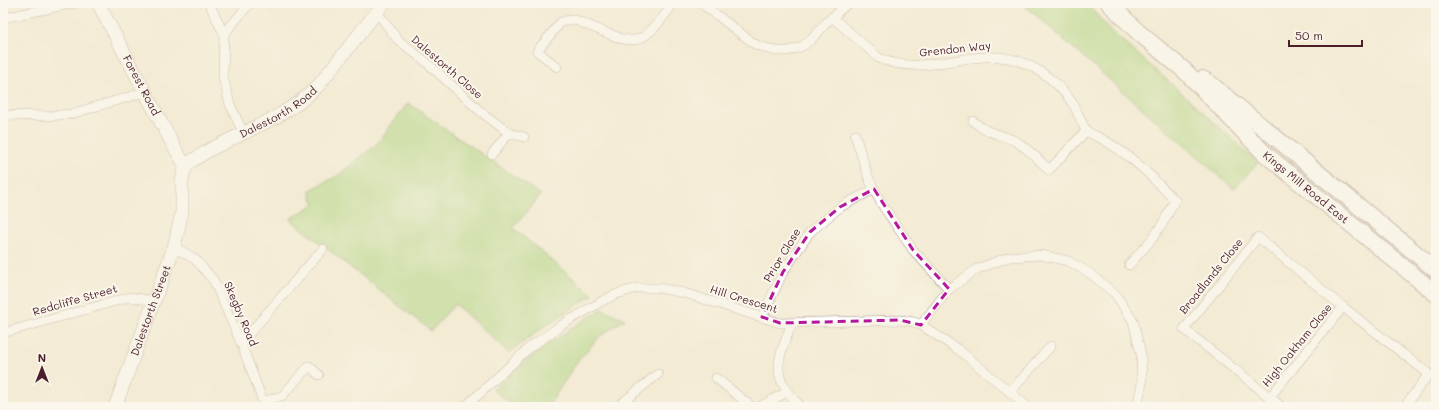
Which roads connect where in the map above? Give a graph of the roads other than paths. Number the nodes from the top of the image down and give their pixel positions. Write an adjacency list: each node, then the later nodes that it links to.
1 (75, 3): 11 (street)
2 (98, 3): 15 (street, Forest Road)
3 (209, 3): 12 (street)
4 (250, 3): 12 (street)
5 (674, 3): 13 (street)
6 (701, 3): 10 (street)
7 (848, 3): 10 (street)
8 (1109, 3): 14 (highway, Kings Mill Road East)
9 (380, 8): 19 (street, Dalestorth Road); 20 (street, Dalestorth Close)
10 (832, 16): 18 (street, Grendon Way)
11 (3, 18)
12 (224, 34): 19 (street)
13 (557, 67)
14 (1185, 71): 29 (highway, Kings Mill Road East); 31 (highway, Kings Mill Road East)
15 (145, 92): 16 (street); 24 (street, Forest Road)
16 (3, 115)
17 (973, 121): 18 (street)
18 (1086, 131): 28 (street)
19 (243, 133): 24 (street, Dalestorth Road)
20 (509, 133): 22 (street, Dalestorth Close); 23 (street)
21 (855, 135): 25 (street)
22 (524, 137)
23 (492, 154)
24 (186, 167): 26 (street, Dalestorth Street)
25 (874, 189): 30 (street); 34 (street, Prior Close)
26 (174, 247): 32 (street, Dalestorth Street); 38 (street, Skegby Road)
27 (323, 249): 38 (street)
28 (1129, 265)
29 (1436, 270)
30 (949, 289): 36 (street); 54 (street)
31 (1436, 294)
32 (154, 301): 37 (street, Redcliffe Street); 48 (street, Dalestorth Street)
33 (1343, 307): 45 (street, High Oakham Close); 45 (street, Broadlands Close); 56 (street, Broadlands Close)
34 (762, 317): 35 (street, Hill Crescent); 49 (street, Hill Crescent)
35 (792, 323): 36 (street, Hill Crescent); 43 (street)
36 (921, 325): 44 (street, Hill Crescent)
37 (3, 333)
38 (241, 343): 46 (street, Skegby Road)
39 (1051, 346): 44 (street)
40 (658, 374): 50 (street)
41 (319, 375): 46 (street)
42 (716, 378): 51 (street)
43 (787, 392): 52 (street); 53 (street)
44 (1010, 392): 47 (street, Hill Crescent)
45 (1269, 398): 55 (street, Broadlands Close)
46 (264, 404)
47 (1024, 406)
48 (115, 407)
49 (465, 407)
50 (617, 407)
51 (752, 407)
52 (759, 407)
53 (802, 407)
54 (1137, 407)
55 (1282, 407)
56 (1404, 407)

